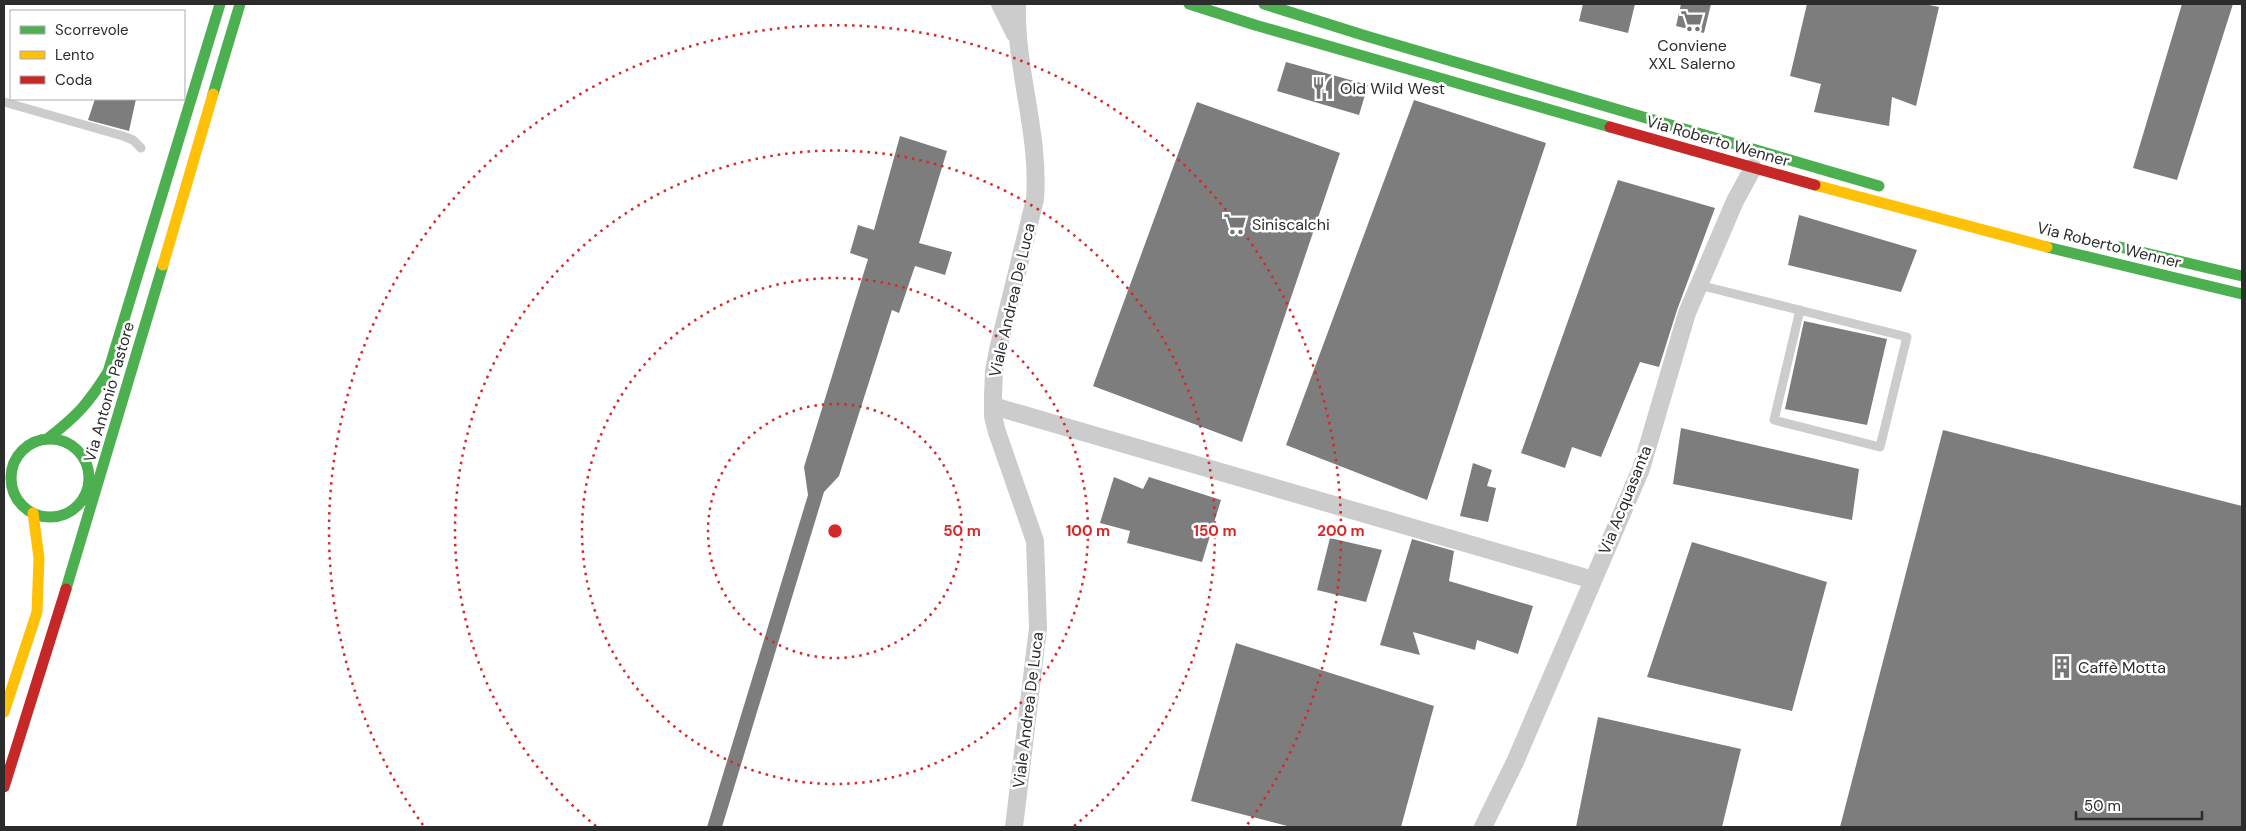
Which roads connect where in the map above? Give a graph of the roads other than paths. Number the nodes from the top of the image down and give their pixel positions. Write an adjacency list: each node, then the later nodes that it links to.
1 (220, 4): 18 (main road, Via Antonio Pastore)
2 (240, 4): 21 (main road, Via Antonio Pastore)
3 (1000, 4): 7 (street)
4 (1017, 4): 7 (street)
5 (1189, 4): 10 (main road, Via Roberto Wenner)
6 (1264, 4): 11 (main road, Via Roberto Wenner)
7 (1016, 36): 17 (street, Viale Andrea De Luca)
8 (4, 102): 9 (lane)
9 (141, 148)
10 (1752, 168): 14 (street, Via Acquasanta); 15 (main road, Via Roberto Wenner)
11 (1893, 190)
12 (2110, 245): 13 (main road, Via Roberto Wenner)
13 (2242, 276)
14 (1699, 285): 16 (lane); 24 (street, Via Acquasanta)
15 (2242, 294)
16 (1800, 310): 16 (lane)
17 (993, 406): 24 (street); 27 (street, Viale Andrea De Luca)
18 (47, 439): 20 (main road); 21 (main road)
19 (4, 450): 20 (main road)
20 (23, 451): 22 (main road)
21 (94, 482): 23 (main road); 26 (main road, Via Antonio Pastore)
22 (8, 484): 23 (main road)
23 (33, 513): 25 (main road)
24 (1593, 580): 28 (street, Via Acquasanta)
25 (4, 712)
26 (4, 788)
27 (1014, 827)
28 (1483, 827)

